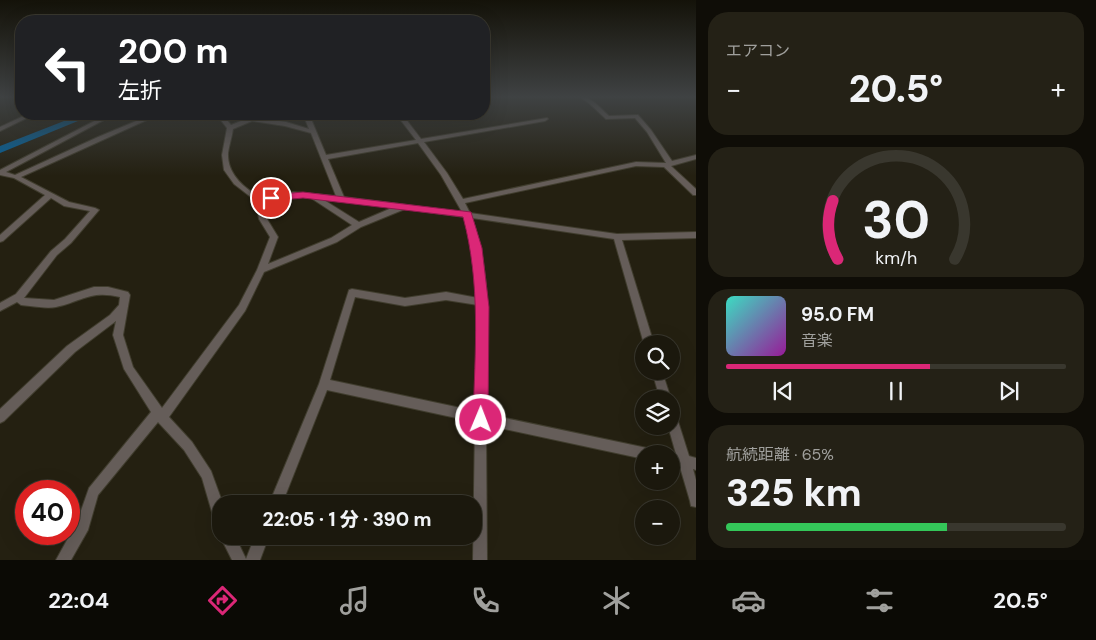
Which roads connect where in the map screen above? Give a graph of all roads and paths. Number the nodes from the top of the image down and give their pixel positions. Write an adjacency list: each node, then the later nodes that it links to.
1 (13, 123): 12 (street)
2 (95, 123): 13 (street)
3 (135, 123): 15 (street)
4 (226, 123): 11 (street)
5 (241, 123): 11 (street)
6 (280, 123): 14 (street)
7 (310, 123): 14 (street)
8 (406, 123): 16 (street)
9 (521, 123): 16 (street)
10 (642, 123): 19 (street)
11 (230, 128): 26 (street)
12 (0, 129)
13 (84, 129): 15 (street); 20 (street)
14 (313, 132): 18 (street)
15 (100, 138): 21 (street)
16 (419, 141): 18 (street); 27 (street)
17 (696, 157): 19 (street)
18 (323, 158): 25 (street)
19 (668, 164): 22 (street); 27 (street)
20 (0, 173): 21 (street)
21 (16, 177): 23 (street)
22 (696, 193)
23 (50, 195): 33 (street); 35 (street)
24 (313, 196): 25 (street); 26 (street); 30 (street)
25 (341, 199): 28 (street)
26 (259, 200): 34 (street)
27 (460, 202): 29 (street)
28 (404, 206): 29 (street); 30 (street)
29 (467, 215): 32 (street); 36 (street)
30 (358, 225): 34 (street)
31 (696, 235): 32 (street)
32 (618, 237): 39 (street)
33 (0, 239)
34 (261, 270): 41 (street)
35 (19, 297): 37 (street); 38 (street)
36 (482, 302): 40 (street); 42 (street)
37 (124, 306): 41 (street); 43 (street)
38 (0, 307)
39 (646, 335)
40 (324, 384): 42 (street); 48 (street)
41 (160, 416): 47 (street); 52 (street)
42 (481, 417): 45 (street); 55 (street)
43 (0, 418)
44 (678, 435): 46 (street)
45 (635, 451)
46 (690, 463): 49 (street)
47 (213, 495)
48 (279, 495)
49 (696, 501)
50 (232, 545): 53 (street)
51 (258, 545): 54 (street)
52 (63, 560)
53 (240, 560)
54 (252, 560)
55 (480, 560)

